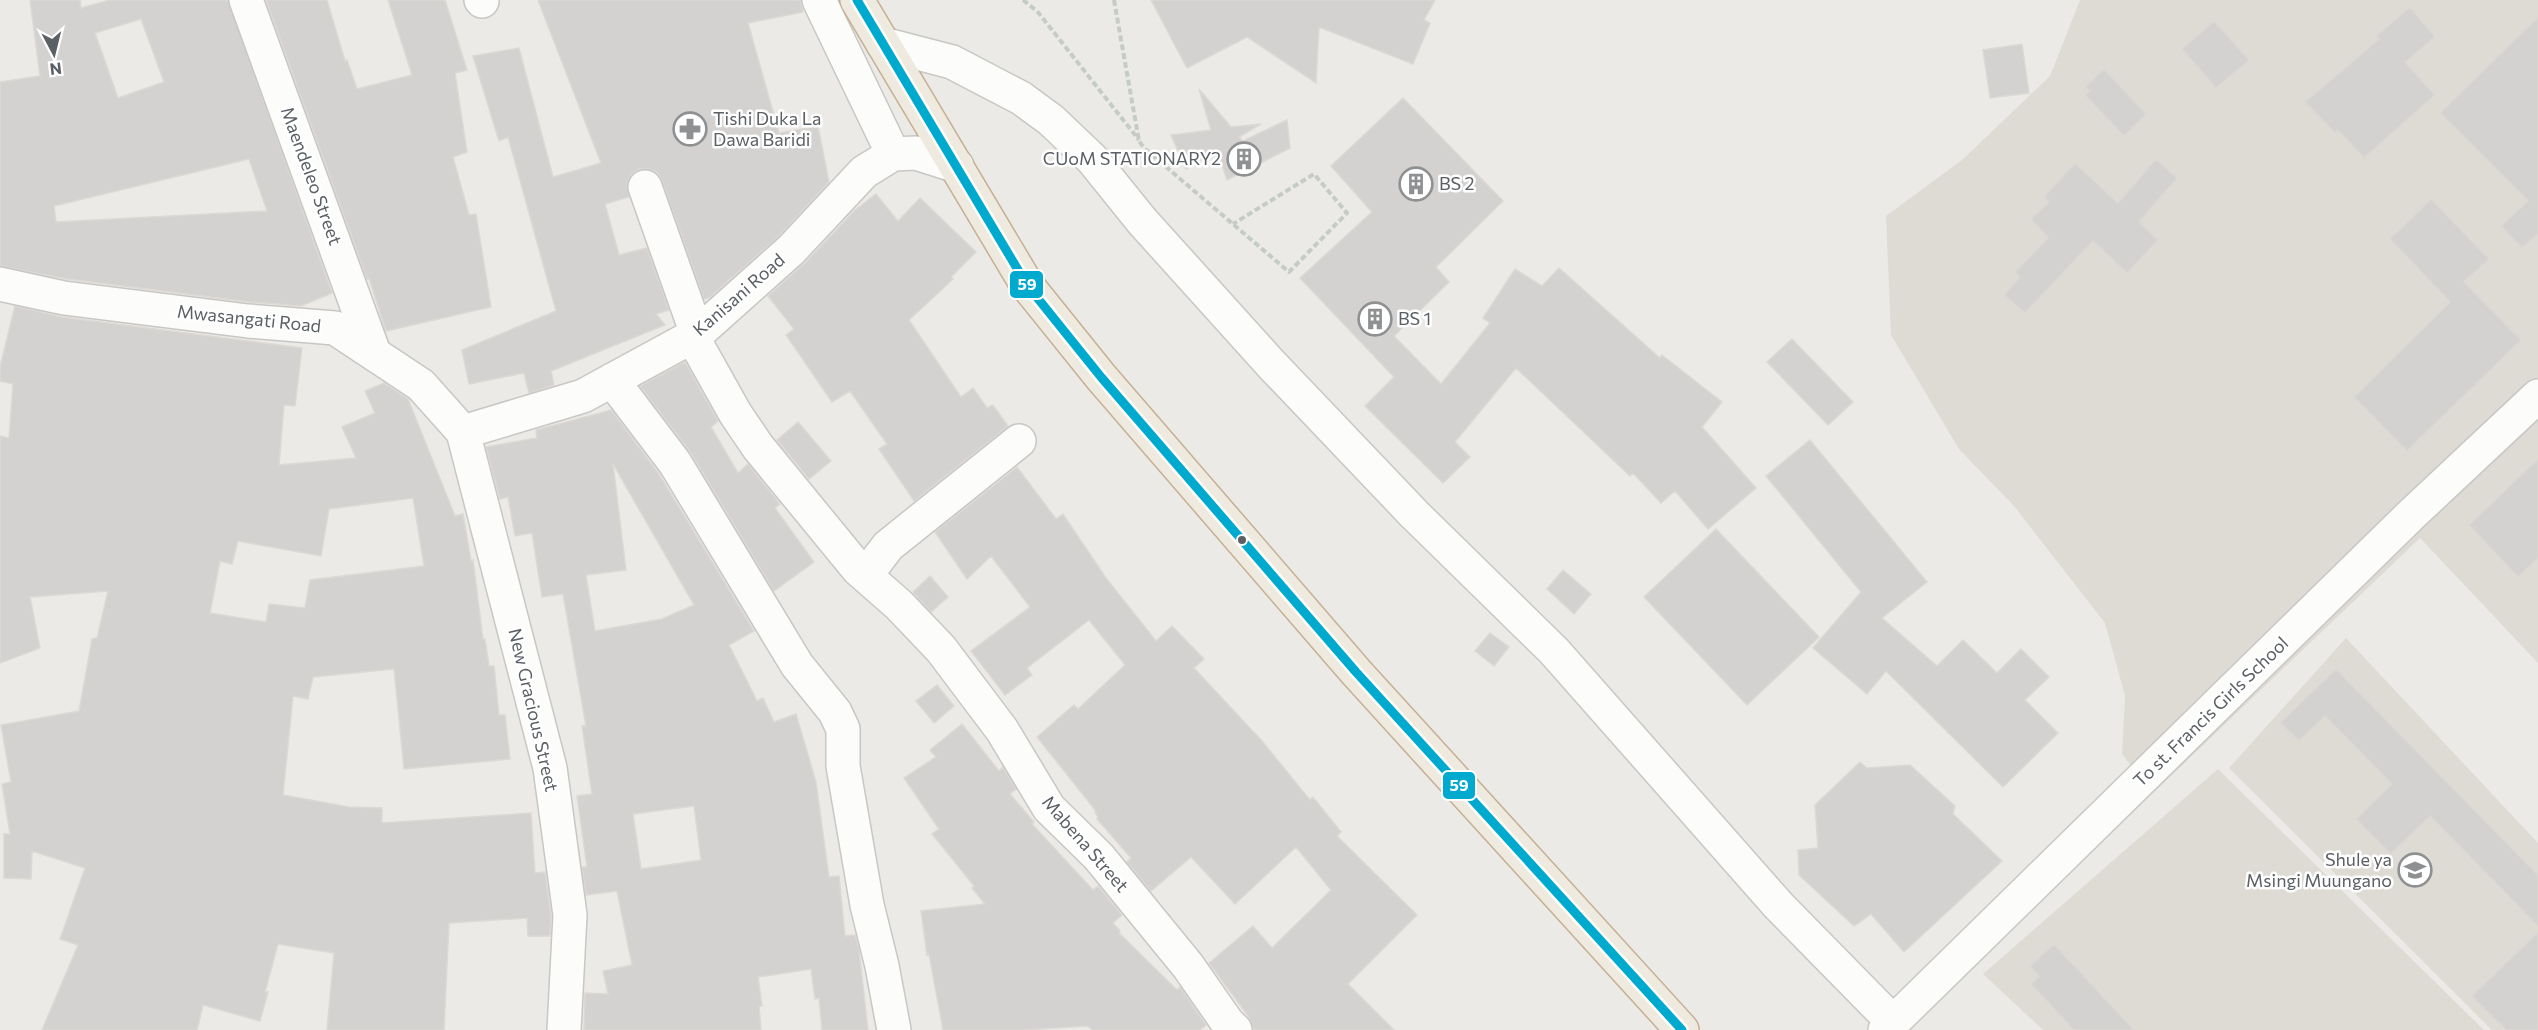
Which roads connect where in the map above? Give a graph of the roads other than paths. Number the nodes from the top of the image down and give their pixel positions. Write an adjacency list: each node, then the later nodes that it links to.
1 (246, 0): 10 (street, Maendeleo Street)
2 (819, 0): 5 (street)
3 (857, 0): 4 (highway)
4 (884, 44): 6 (highway); 16 (street)
5 (893, 154): 6 (street); 9 (street, Kanisani Road)
6 (957, 166): 20 (highway)
7 (645, 187): 9 (street, Mabena Street)
8 (0, 284): 10 (street, Mwasangati Road)
9 (694, 335): 11 (street, Kanisani Road); 15 (street, Mabena Street)
10 (374, 353): 13 (street, Mwasangati Road)
11 (612, 380): 13 (street, Kanisani Road); 18 (street)
12 (2538, 396): 16 (street, To st. Francis Girls School)
13 (463, 432): 17 (street, New Gracious Street)
14 (1019, 441): 15 (street)
15 (862, 572): 19 (street, Mabena Street)
16 (1889, 1026)
17 (564, 1030)
18 (894, 1030)
19 (1234, 1030)
20 (1682, 1030)

